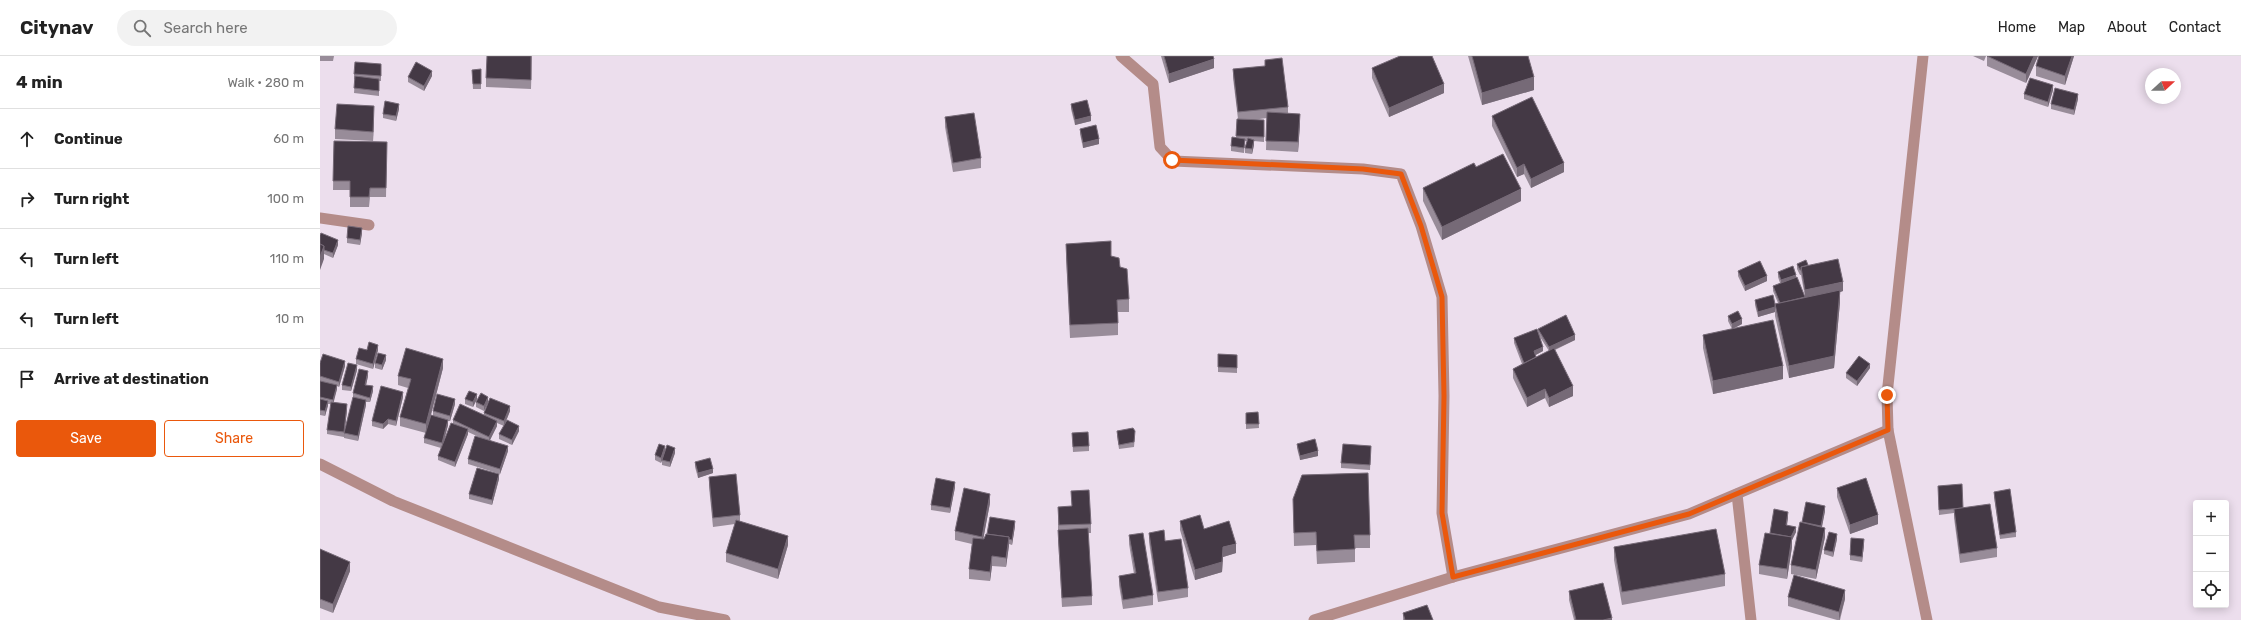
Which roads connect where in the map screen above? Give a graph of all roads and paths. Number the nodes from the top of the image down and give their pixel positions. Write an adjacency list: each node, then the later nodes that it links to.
1 (1121, 56): 8 (street)
2 (1923, 56): 5 (street)
3 (320, 218): 4 (street)
4 (369, 225)
5 (1888, 430): 7 (street); 12 (street)
6 (320, 464): 9 (street)
7 (1737, 494): 8 (street); 11 (street)
8 (1453, 577): 10 (street)
9 (725, 620)
10 (1314, 620)
11 (1751, 620)
12 (1926, 620)

